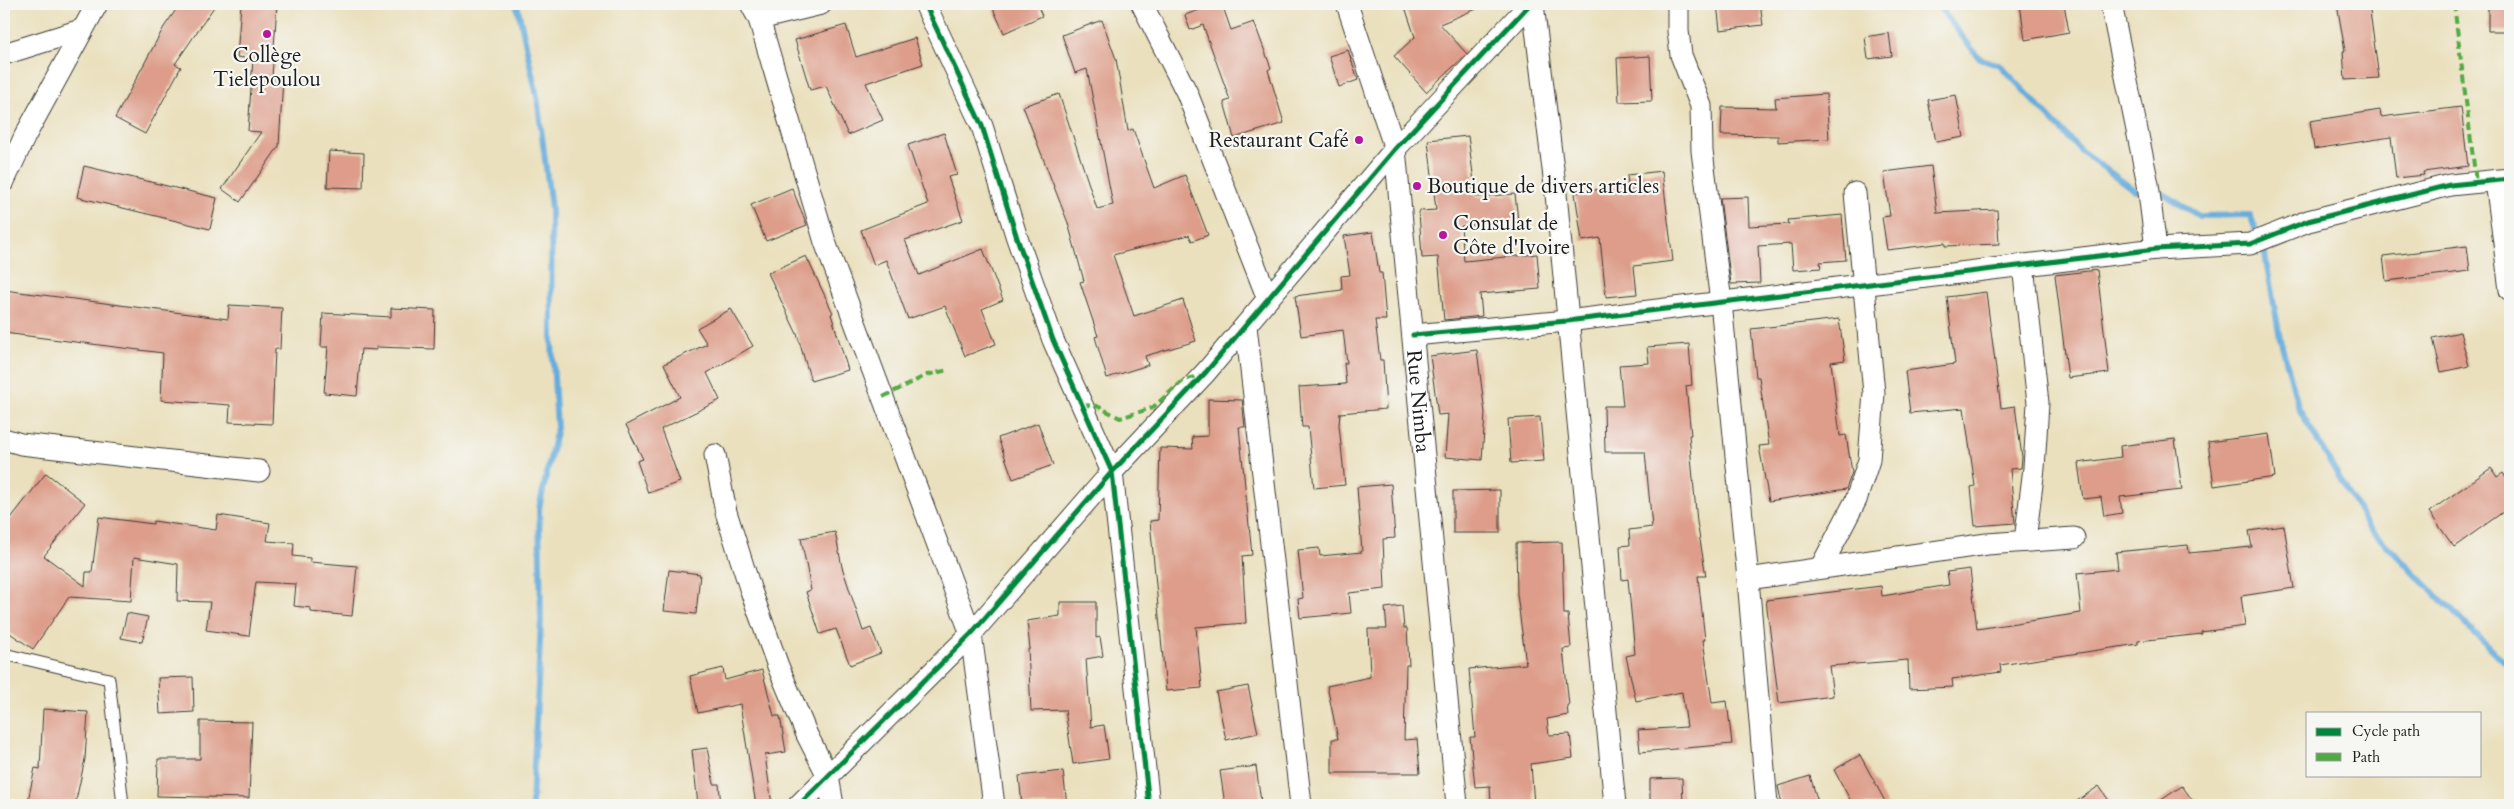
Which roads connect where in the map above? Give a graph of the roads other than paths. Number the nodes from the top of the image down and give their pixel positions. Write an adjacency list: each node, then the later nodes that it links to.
1 (97, 4): 10 (street)
2 (821, 4): 9 (street)
3 (925, 4): 28 (street)
4 (1142, 4): 20 (street)
5 (1347, 4): 12 (street, Rue Nimba)
6 (1531, 4): 12 (street); 22 (street)
7 (1678, 4): 21 (street)
8 (2111, 4): 16 (street)
9 (755, 11): 33 (street)
10 (81, 30): 11 (street); 14 (street)
11 (4, 54)
12 (1395, 149): 20 (street); 24 (street, Rue Nimba)
13 (2503, 180): 16 (street); 19 (street)
14 (4, 181)
15 (1855, 193): 18 (street)
16 (2156, 249): 17 (street)
17 (2023, 265): 18 (street); 30 (street)
18 (1865, 285): 21 (street); 31 (street)
19 (2510, 290)
20 (1268, 299): 23 (street)
21 (1721, 302): 22 (street); 32 (street)
22 (1567, 321): 24 (street); 43 (street)
23 (1246, 326): 28 (street); 41 (street)
24 (1413, 335): 42 (street, Rue Nimba)
25 (4, 439): 27 (street)
26 (715, 455): 35 (street)
27 (259, 472)
28 (1112, 472): 33 (street); 40 (street)
29 (2074, 538): 30 (street)
30 (2025, 541): 31 (street)
31 (1821, 567): 32 (street)
32 (1748, 579): 44 (street)
33 (971, 634): 35 (street); 39 (street)
34 (4, 654): 36 (lane)
35 (828, 776): 37 (street); 38 (street)
36 (123, 805)
37 (799, 805)
38 (833, 805)
39 (994, 805)
40 (1150, 805)
41 (1301, 805)
42 (1457, 805)
43 (1615, 805)
44 (1767, 805)

